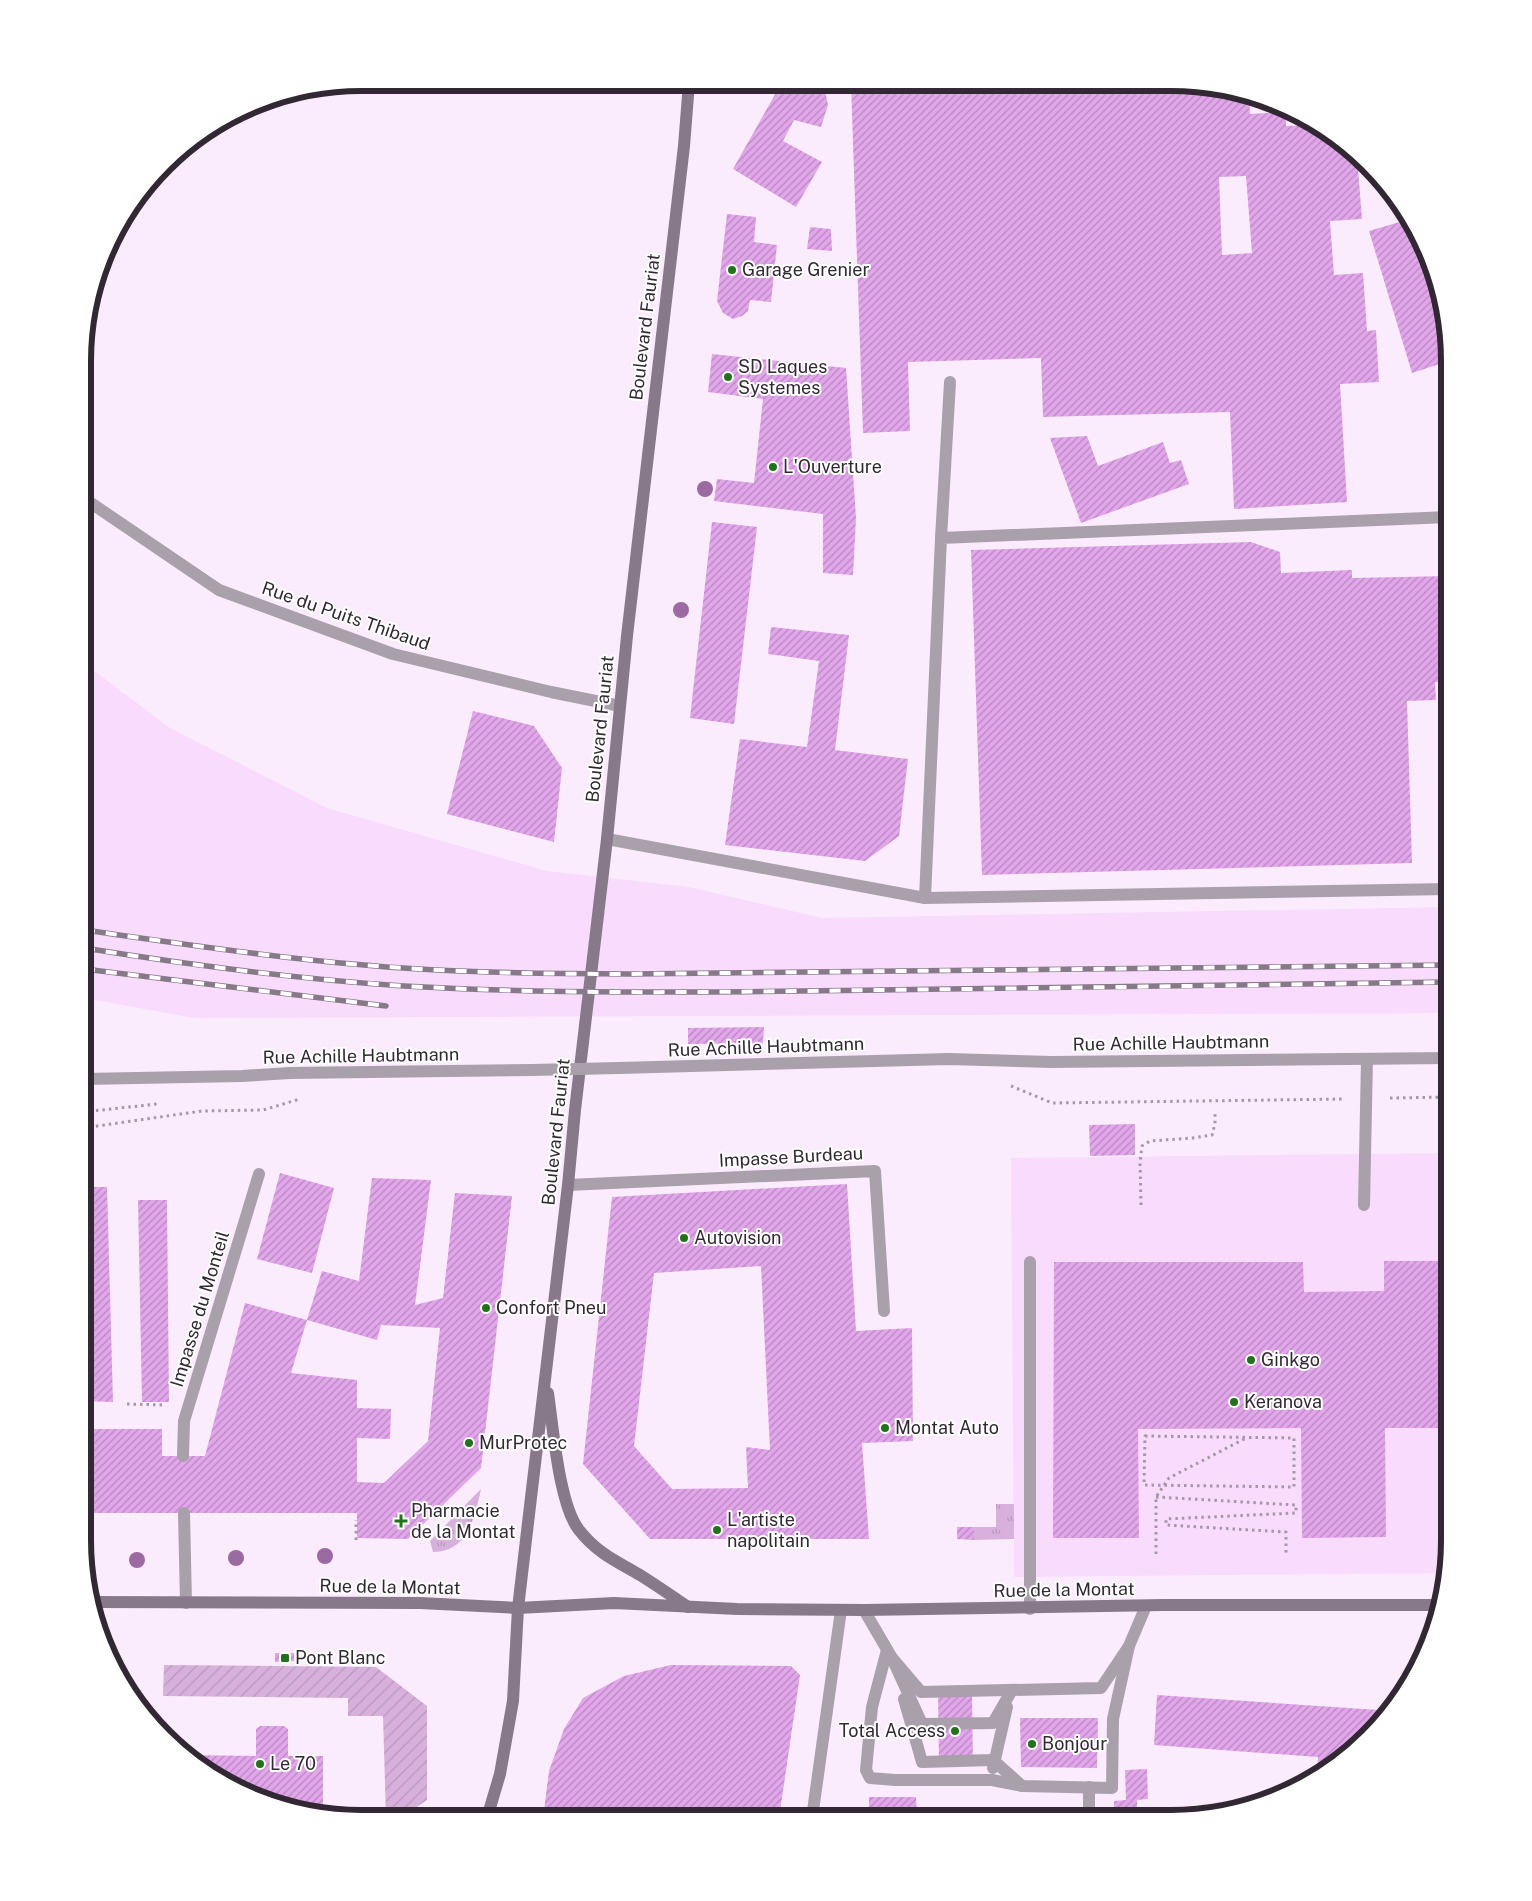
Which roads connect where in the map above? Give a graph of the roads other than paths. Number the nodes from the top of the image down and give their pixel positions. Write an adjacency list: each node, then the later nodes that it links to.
1 (689, 91): 6 (main road, Boulevard Fauriat)
2 (950, 382): 5 (street)
3 (91, 503): 6 (street, Rue du Puits Thibaud)
4 (1441, 517): 5 (street)
5 (941, 538): 9 (street)
6 (620, 706): 7 (main road, Boulevard Fauriat)
7 (607, 840): 9 (street); 14 (main road, Boulevard Fauriat)
8 (1441, 889): 9 (street)
9 (925, 898)
10 (1366, 1058): 11 (street, Rue Achille Haubtmann); 12 (street, Rue Achille Haubtmann, bridge); 15 (street)
11 (1441, 1058)
12 (91, 1079)
13 (259, 1174): 19 (street, Impasse du Monteil)
14 (568, 1185): 17 (street, Impasse Burdeau); 18 (main road, Boulevard Fauriat)
15 (1364, 1205)
16 (1030, 1262): 27 (street)
17 (884, 1311)
18 (545, 1378): 25 (main road, Boulevard Fauriat); 26 (main road, Boulevard Fauriat)
19 (184, 1456)
20 (184, 1513): 22 (street)
21 (98, 1602): 22 (main road, Rue de la Montat)
22 (186, 1603): 26 (main road, Rue de la Montat)
23 (1433, 1605): 24 (main road, Rue de la Montat)
24 (1146, 1606): 27 (main road, Rue de la Montat); 30 (street)
25 (688, 1607): 26 (main road, Rue de la Montat); 28 (main road, Rue de la Montat)
26 (518, 1608): 37 (main road, Boulevard Fauriat)
27 (1030, 1609): 29 (main road, Rue de la Montat)
28 (841, 1610): 29 (main road, Rue de la Montat); 38 (street)
29 (864, 1610): 31 (street)
30 (1129, 1646): 32 (street); 36 (street)
31 (890, 1654): 32 (street); 32 (street); 33 (street); 34 (street)
32 (1012, 1690): 33 (street)
33 (994, 1760): 34 (street); 35 (street)
34 (992, 1780): 35 (street)
35 (1023, 1786): 36 (street)
36 (1089, 1787): 39 (street)
37 (490, 1810)
38 (814, 1810)
39 (1089, 1810)

